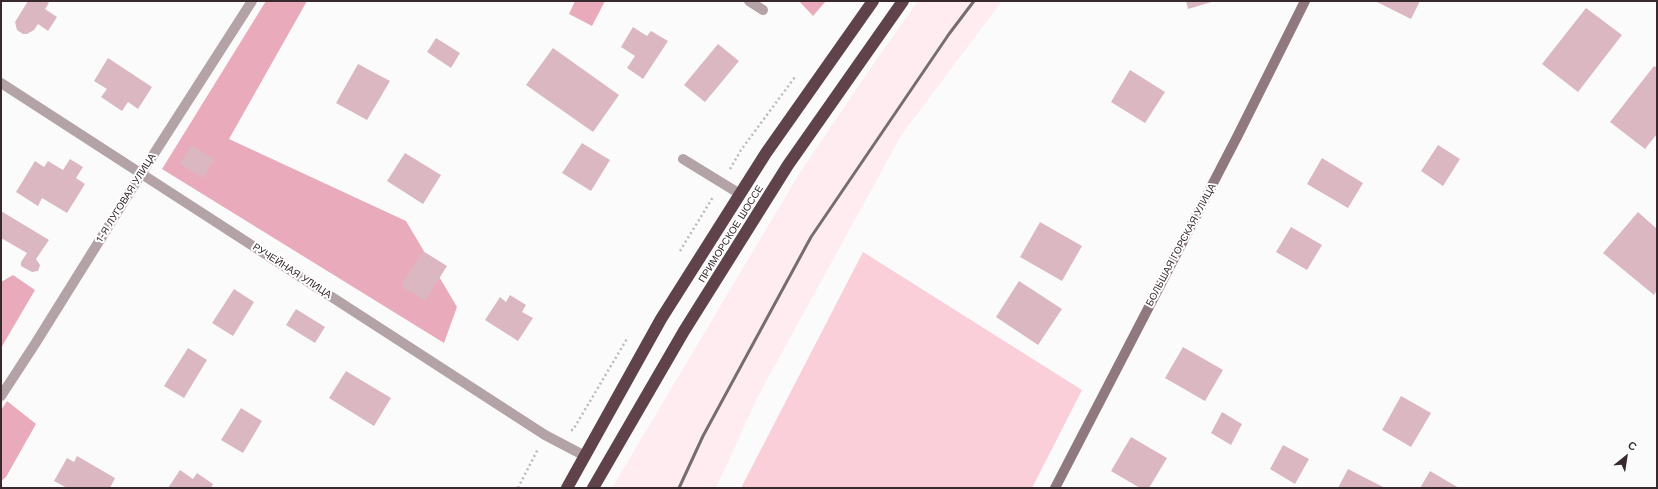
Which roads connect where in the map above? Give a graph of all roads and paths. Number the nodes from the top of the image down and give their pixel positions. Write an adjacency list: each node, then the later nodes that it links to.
1 (252, 1): 9 (street, 1-Я ЛУГОВАЯ УЛИЦА)
2 (749, 1): 6 (street)
3 (873, 1): 10 (highway, ПРИМОРСКОЕ ШОССЕ)
4 (903, 1): 14 (highway, ПРИМОРСКОЕ ШОССЕ)
5 (1305, 1): 15 (street, БОЛЬШАЯ ГОРСКАЯ УЛИЦА)
6 (763, 10)
7 (1, 83): 9 (street, РУЧЕЙНАЯ УЛИЦА)
8 (683, 159): 10 (street)
9 (141, 174): 11 (street, 1-Я ЛУГОВАЯ УЛИЦА); 12 (street, РУЧЕЙНАЯ УЛИЦА)
10 (740, 194): 12 (highway, ПРИМОРСКОЕ ШОССЕ)
11 (1, 396)
12 (585, 456): 13 (highway, ПРИМОРСКОЕ ШОССЕ)
13 (567, 488)
14 (593, 488)
15 (1055, 488)

